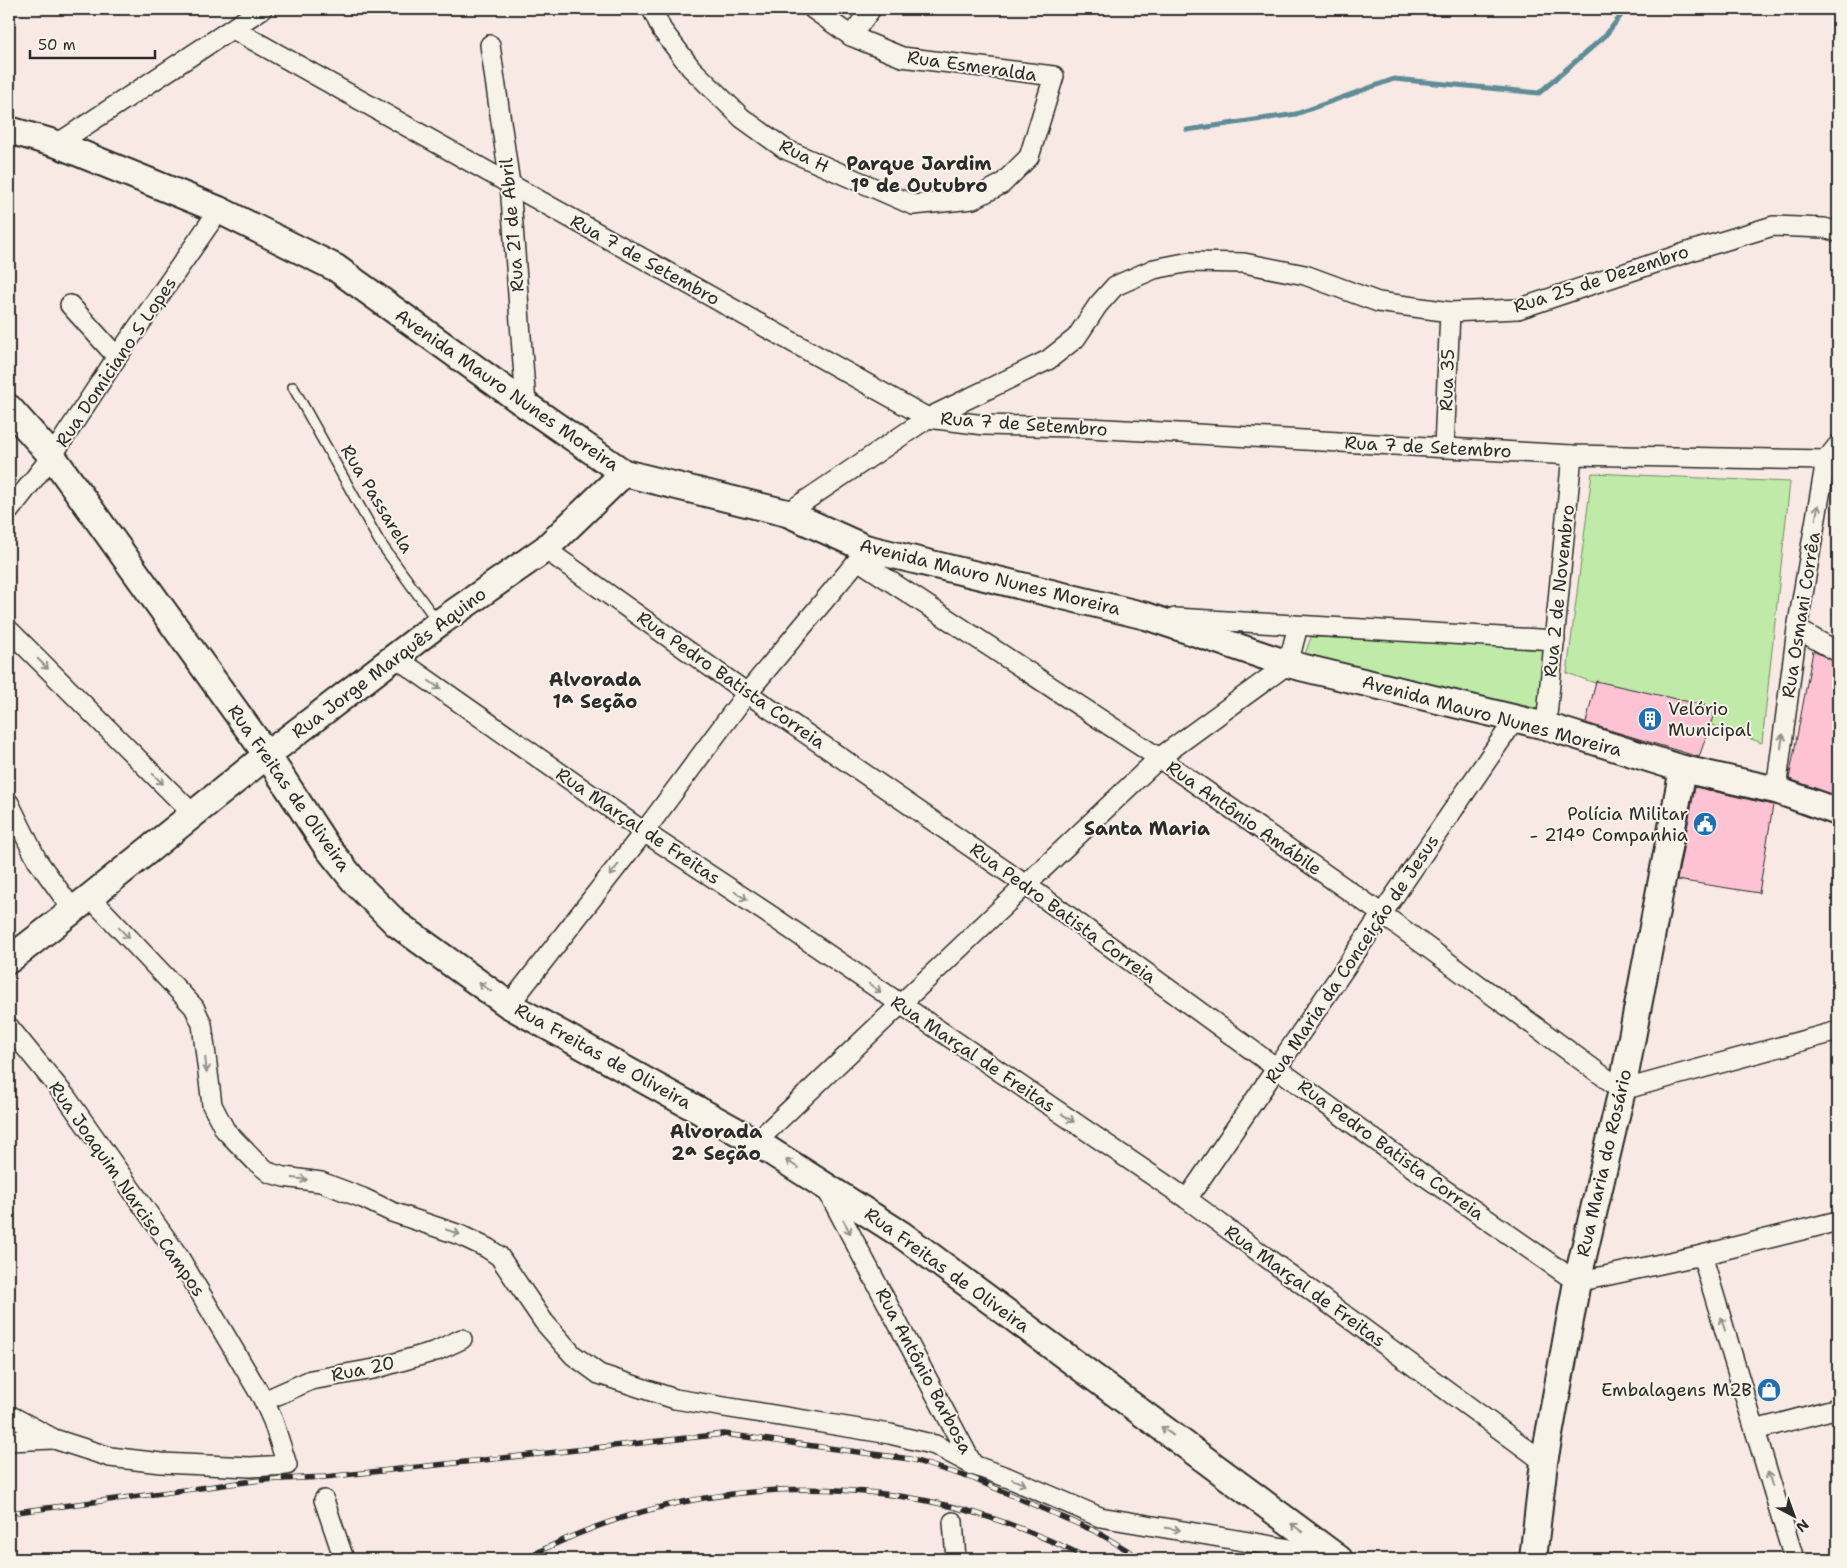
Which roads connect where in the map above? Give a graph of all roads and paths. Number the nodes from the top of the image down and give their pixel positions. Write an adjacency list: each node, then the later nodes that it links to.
1 (262, 9): 5 (street)
2 (652, 9): 8 (street, Rua H)
3 (813, 9): 6 (street, Rua Esmeralda)
4 (871, 9): 6 (street)
5 (232, 29): 10 (street); 11 (street, Rua 7 de Setembro)
6 (851, 36): 8 (street, Rua Esmeralda)
7 (490, 45): 11 (street, Rua 21 de Abril)
8 (1054, 76)
9 (9, 130): 10 (street, Avenida Mauro Nunes Moreira)
10 (57, 144): 12 (street, Avenida Mauro Nunes Moreira)
11 (510, 184): 18 (street, Rua 21 de Abril); 20 (street, Rua 7 de Setembro)
12 (219, 210): 16 (street, Rua Domiciano S Lopes); 18 (street, Avenida Mauro Nunes Moreira)
13 (1838, 232): 15 (street, Rua 25 de Dezembro)
14 (70, 305): 16 (street)
15 (1450, 312): 20 (street, Rua 25 de Dezembro); 22 (street, Rua 35)
16 (117, 357): 24 (street, Rua Domiciano S Lopes)
17 (293, 387): 32 (lane, Rua Passarela)
18 (526, 405): 26 (street, Avenida Mauro Nunes Moreira)
19 (9, 408): 24 (street, Rua Freitas de Oliveira)
20 (928, 418): 22 (street, Rua 7 de Setembro); 28 (street, Rua 25 de Dezembro)
21 (1838, 444): 25 (street, Rua Osmani Corrêa)
22 (1444, 448): 23 (street, Rua 7 de Setembro)
23 (1572, 455): 25 (street, Rua 7 de Setembro); 36 (street, Rua 2 de Novembro)
24 (52, 456): 27 (street, Rua Domiciano S Lopes); 43 (street, Rua Freitas de Oliveira)
25 (1826, 460): 34 (street, Rua Osmani Corrêa, one-way to 25)
26 (624, 473): 28 (street, Avenida Mauro Nunes Moreira); 29 (street, Rua Jorge Marquês Aquino)
27 (9, 511)
28 (787, 513): 30 (street, Avenida Mauro Nunes Moreira)
29 (545, 549): 32 (street, Rua Jorge Marquês Aquino); 40 (street, Rua Pedro Batista Correia)
30 (862, 554): 31 (street, Avenida Mauro Nunes Moreira); 40 (street); 44 (street, Rua Antônio Amábile)
31 (1146, 616): 33 (street, Avenida Mauro Nunes Moreira); 39 (street, Avenida Mauro Nunes Moreira)
32 (439, 623): 38 (street, Rua Jorge Marquês Aquino)
33 (1298, 626): 36 (street, Avenida Mauro Nunes Moreira); 39 (street)
34 (1797, 629): 37 (street); 46 (street, Rua Osmani Corrêa, one-way to 34)
35 (9, 630): 49 (street, one-way to 49)
36 (1555, 640): 42 (street, Rua 2 de Novembro)
37 (1838, 652)
38 (395, 657): 43 (street, Rua Jorge Marquês Aquino); 50 (street, Rua Marçal de Freitas, one-way to 50)
39 (1288, 664): 41 (street, Avenida Mauro Nunes Moreira); 44 (street)
40 (747, 693): 50 (street); 51 (street, Rua Pedro Batista Correia)
41 (1516, 718): 42 (street, Avenida Mauro Nunes Moreira); 53 (street, Rua Maria da Conceição de Jesus)
42 (1546, 726): 45 (street, Avenida Mauro Nunes Moreira)
43 (266, 755): 49 (street, Rua Jorge Marquês Aquino); 55 (street, Rua Freitas de Oliveira, one-way to 43)
44 (1159, 758): 51 (street); 53 (street, Rua Antônio Amábile)
45 (1683, 769): 46 (street, Avenida Mauro Nunes Moreira); 60 (street, Rua Maria do Rosário)
46 (1776, 790): 48 (street, Avenida Mauro Nunes Moreira)
47 (9, 802): 52 (street)
48 (1838, 812)
49 (194, 815): 52 (street, Rua Jorge Marquês Aquino)
50 (644, 832): 55 (street, one-way to 55); 56 (street, Rua Marçal de Freitas, one-way to 56)
51 (1026, 885): 56 (street); 59 (street, Rua Pedro Batista Correia)
52 (82, 904): 54 (street, Rua Jorge Marquês Aquino); 75 (street, one-way to 75)
53 (1382, 914): 59 (street, Rua Maria da Conceição de Jesus); 60 (street, Rua Antônio Amábile)
54 (11, 956)
55 (509, 1005): 61 (street, Rua Freitas de Oliveira)
56 (900, 1005): 61 (street); 63 (street, Rua Marçal de Freitas, one-way to 63)
57 (9, 1027): 68 (street, Rua Joaquim Narciso Campos)
58 (1838, 1031): 60 (street)
59 (1277, 1069): 63 (street, Rua Maria da Conceição de Jesus); 66 (street, Rua Pedro Batista Correia)
60 (1622, 1090): 66 (street, Rua Maria do Rosário)
61 (756, 1142): 62 (street, Rua Freitas de Oliveira, one-way to 61)
62 (824, 1184): 75 (street, Rua Antônio Barbosa, one-way to 75); 78 (street, Rua Freitas de Oliveira, one-way to 62)
63 (1187, 1199): 74 (street, Rua Marçal de Freitas)
64 (1838, 1221): 65 (street)
65 (1702, 1254): 66 (street); 71 (street, one-way to 65)
66 (1577, 1282): 74 (street, Rua Maria do Rosário)
67 (462, 1339): 68 (street, Rua 20)
68 (264, 1401): 72 (street, Rua Joaquim Narciso Campos)
69 (1838, 1408): 71 (street)
70 (9, 1415): 72 (street)
71 (1755, 1430): 82 (street, one-way to 71)
72 (54, 1439): 73 (street)
73 (9, 1442)
74 (1544, 1462): 81 (street, Rua Maria do Rosário)
75 (973, 1465): 78 (street, Rua Antônio Barbosa, one-way to 78)
76 (324, 1500): 79 (street)
77 (953, 1522): 80 (street)
78 (1338, 1558)
79 (344, 1559)
80 (956, 1559)
81 (1533, 1559)
82 (1794, 1559)

